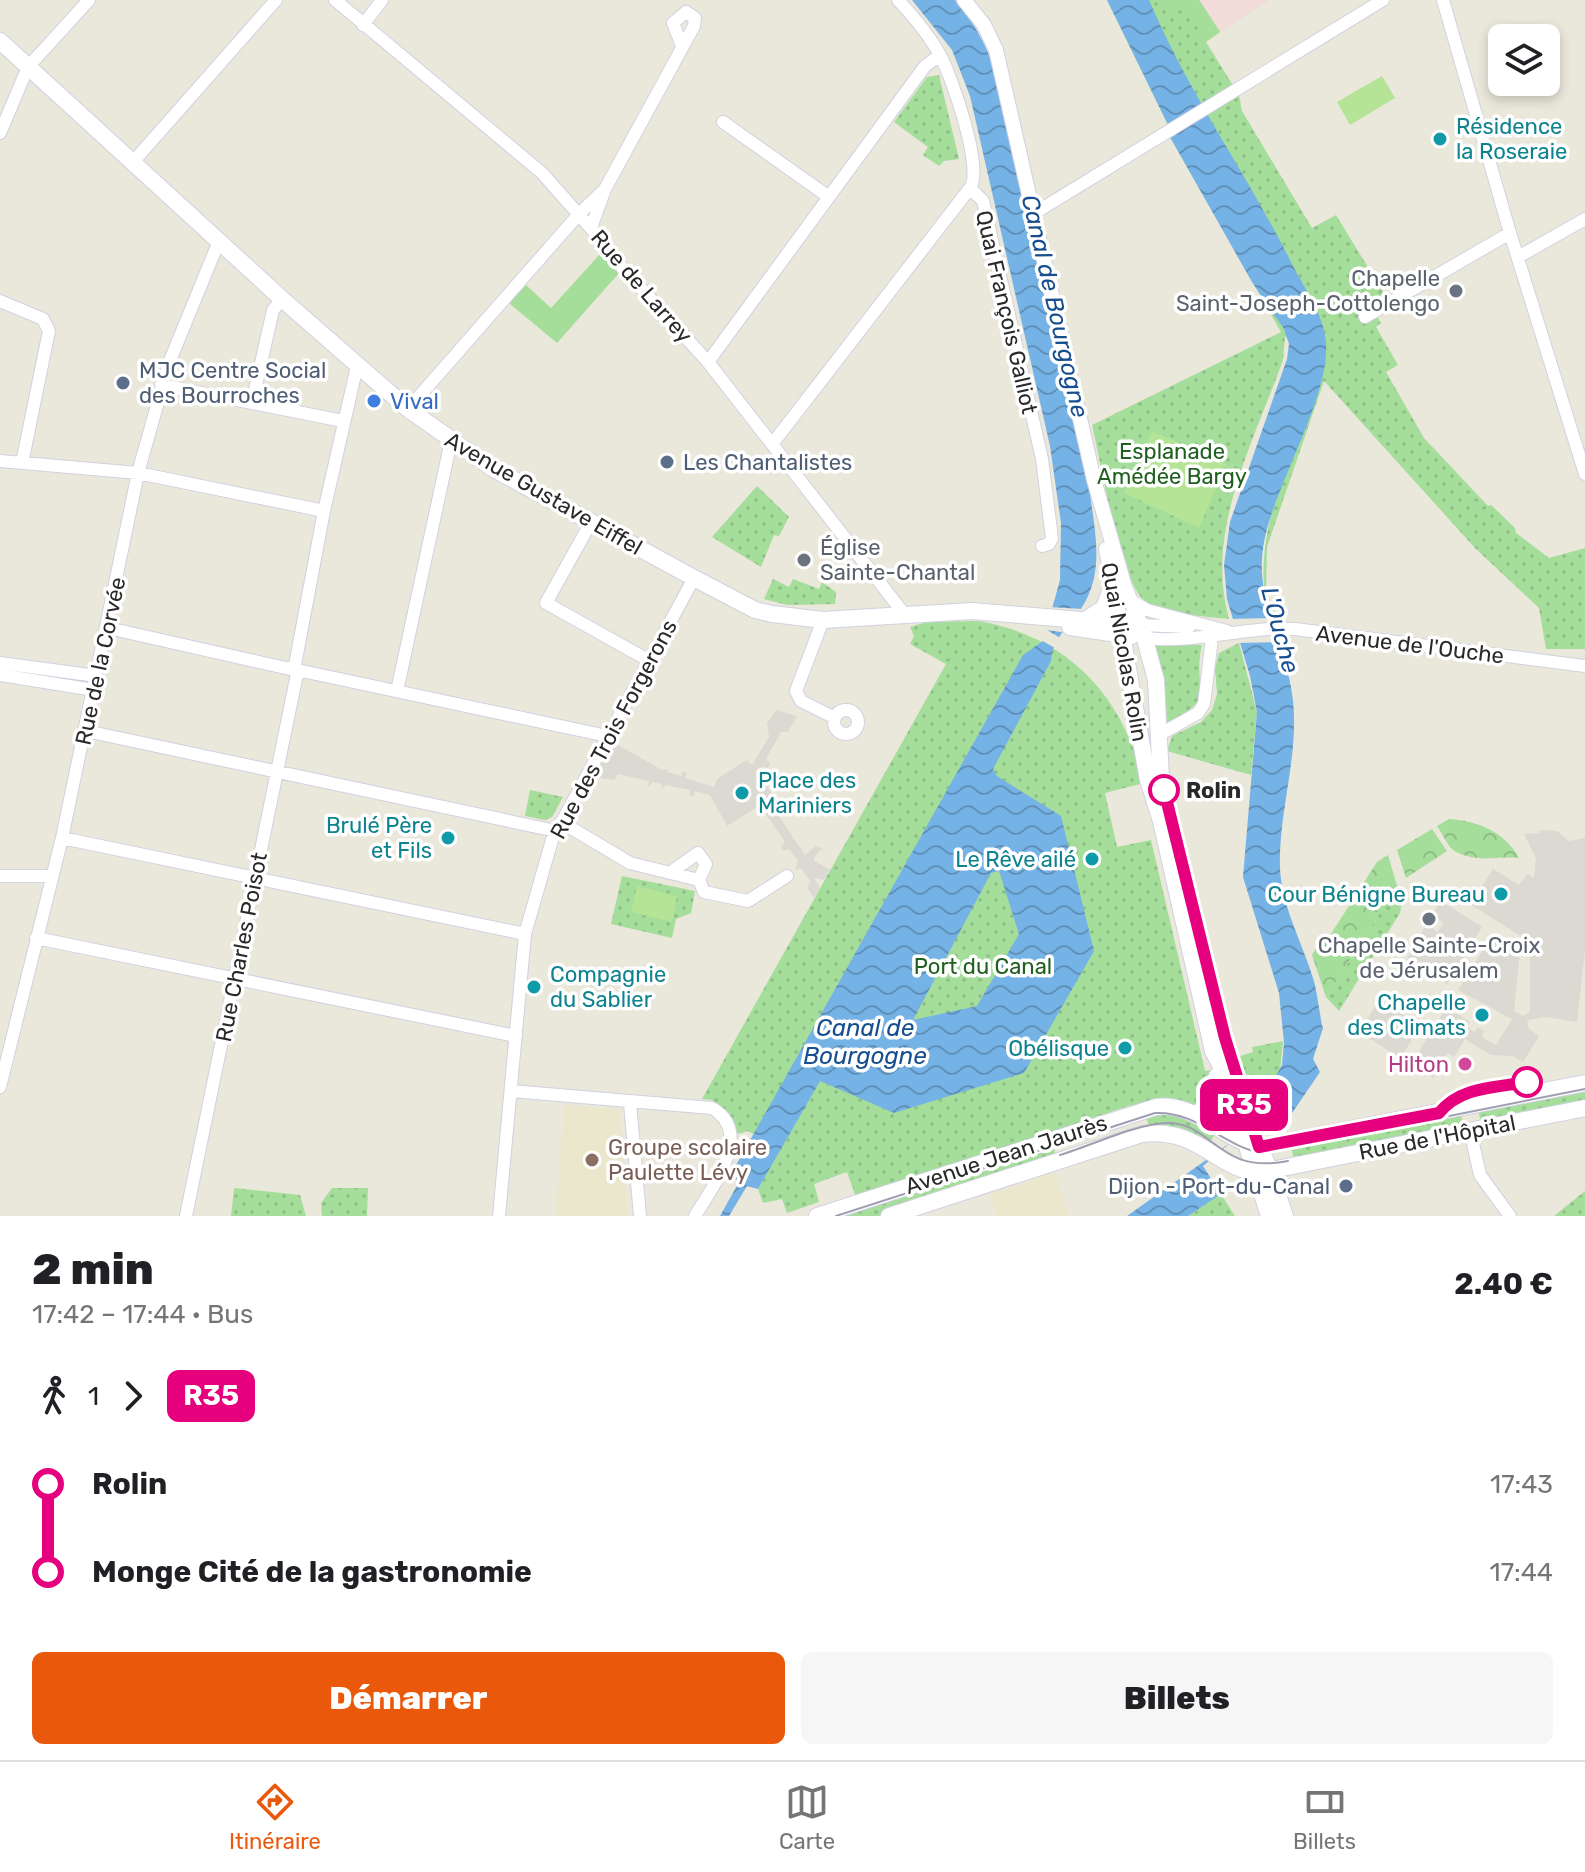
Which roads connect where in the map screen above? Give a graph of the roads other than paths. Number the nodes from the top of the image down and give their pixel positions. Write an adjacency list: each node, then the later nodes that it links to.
1 (89, 0): 13 (street)
2 (276, 0): 16 (street)
3 (335, 0): 9 (street, Rue de Larrey)
4 (382, 0): 9 (street)
5 (898, 0): 12 (street, Quai François Galliot)
6 (964, 0): 21 (street, Quai Nicolas Rolin)
7 (1383, 0): 21 (street)
8 (1443, 0): 24 (street)
9 (363, 25): 20 (street, Rue de Larrey)
10 (0, 41): 13 (main road, Avenue Gustave Eiffel)
11 (682, 46): 18 (street)
12 (940, 55): 17 (street, Quai François Galliot); 19 (street)
13 (28, 67): 15 (street); 16 (main road, Avenue Gustave Eiffel)
14 (723, 122): 19 (street)
15 (0, 133)
16 (133, 162): 25 (main road, Avenue Gustave Eiffel)
17 (970, 188): 39 (street); 48 (street, Quai François Galliot)
18 (605, 189): 20 (street); 23 (street)
19 (829, 197): 30 (street)
20 (579, 214): 23 (street, Rue de Larrey); 34 (street)
21 (1033, 214): 45 (street, Quai Nicolas Rolin)
22 (1585, 219): 26 (street)
23 (591, 228): 30 (street, Rue de Larrey)
24 (1510, 233): 26 (street); 29 (street)
25 (219, 241): 27 (main road, Avenue Gustave Eiffel); 32 (street, Rue de la Corvée)
26 (1518, 257): 37 (street)
27 (282, 299): 31 (main road, Avenue Gustave Eiffel); 33 (street)
28 (0, 301): 41 (street)
29 (1365, 317)
30 (708, 362): 39 (street, Rue de Larrey)
31 (357, 366): 34 (main road, Avenue Gustave Eiffel); 35 (street, Rue Charles Poisot)
32 (161, 385): 33 (street); 42 (street, Rue de la Corvée)
33 (252, 403): 35 (street)
34 (408, 409): 38 (main road, Avenue Gustave Eiffel)
35 (343, 421): 44 (street, Rue Charles Poisot)
36 (1585, 422): 37 (street)
37 (1571, 426): 43 (street)
38 (451, 441): 46 (main road, Avenue Gustave Eiffel); 65 (street)
39 (773, 443): 52 (street, Rue de Larrey)
40 (0, 461): 41 (street)
41 (22, 463): 42 (street)
42 (138, 473): 44 (street); 55 (street, Rue de la Corvée)
43 (1585, 474)
44 (324, 511): 61 (street, Rue Charles Poisot)
45 (1105, 521): 47 (street, Quai Nicolas Rolin); 51 (street, Quai Nicolas Rolin)
46 (590, 524): 49 (main road, Avenue Gustave Eiffel); 58 (street)
47 (1106, 545): 50 (street, Quai Nicolas Rolin); 56 (street)
48 (1042, 546)
49 (694, 578): 53 (main road, Avenue Gustave Eiffel); 58 (street, Rue des Trois Forgerons)
50 (1112, 586): 54 (main road); 56 (street, Quai Nicolas Rolin)
51 (1132, 601): 56 (street, Quai Nicolas Rolin); 57 (street, Avenue de l'Ouche)
52 (905, 615): 53 (main road, Avenue Gustave Eiffel); 54 (main road, Avenue Gustave Eiffel)
53 (823, 620): 66 (street)
54 (1081, 622): 56 (main road, Avenue Gustave Eiffel)
55 (108, 628): 61 (street); 63 (street, Rue de la Corvée)
56 (1133, 630): 57 (street, Avenue de l'Ouche); 69 (main road); 71 (main road, Quai Nicolas Rolin)
57 (1212, 633): 60 (street, Avenue de l'Ouche); 69 (street, Quai Nicolas Rolin)
58 (648, 660): 68 (street, Rue des Trois Forgerons)
59 (0, 663): 63 (street)
60 (1585, 666)
61 (293, 673): 65 (street); 70 (street, Rue Charles Poisot)
62 (0, 675): 64 (street)
63 (97, 676): 64 (street, Rue de la Corvée)
64 (94, 690): 67 (street, Rue de la Corvée)
65 (397, 691): 68 (street)
66 (835, 718)
67 (86, 731): 70 (street); 73 (street, Rue de la Corvée)
68 (607, 736): 72 (street, Rue des Trois Forgerons)
69 (1157, 736): 71 (main road, Quai Nicolas Rolin)
70 (277, 773): 72 (street); 78 (street, Rue Charles Poisot)
71 (1155, 782): 83 (main road, Quai Nicolas Rolin)
72 (559, 827): 74 (street); 80 (street, Rue des Trois Forgerons)
73 (62, 838): 76 (street, Rue de la Corvée); 78 (street)
74 (671, 872): 79 (street); 79 (street)
75 (0, 876): 76 (street)
76 (51, 876): 81 (street, Rue de la Corvée)
77 (787, 876): 79 (street)
78 (255, 880): 80 (street); 82 (street, Rue Charles Poisot)
79 (699, 880)
80 (525, 934): 84 (street, Rue des Trois Forgerons)
81 (36, 938): 82 (street); 87 (street, Rue de la Corvée)
82 (234, 980): 84 (street); 95 (street, Rue Charles Poisot)
83 (1208, 1000): 85 (main road, Quai Nicolas Rolin); 93 (main road, Quai Nicolas Rolin)
84 (516, 1036): 88 (street, Rue des Trois Forgerons)
85 (1213, 1051): 91 (main road); 93 (main road, Quai Nicolas Rolin)
86 (1585, 1083): 93 (main road, Rue de l'Hôpital)
87 (0, 1087)
88 (511, 1091): 89 (street); 96 (street, Rue des Trois Forgerons)
89 (630, 1103): 97 (street); 98 (street)
90 (1585, 1108): 92 (main road, Rue de l'Hôpital)
91 (1196, 1114): 93 (main road); 99 (main road, Avenue Jean Jaurès)
92 (1470, 1130): 93 (main road, Rue de l'Hôpital); 101 (street)
93 (1253, 1151): 94 (main road); 100 (main road, Avenue Jean Jaurès)
94 (1273, 1214)
95 (186, 1216)
96 (499, 1216)
97 (640, 1216)
98 (695, 1216)
99 (817, 1216)
100 (889, 1216)
101 (1510, 1216)

